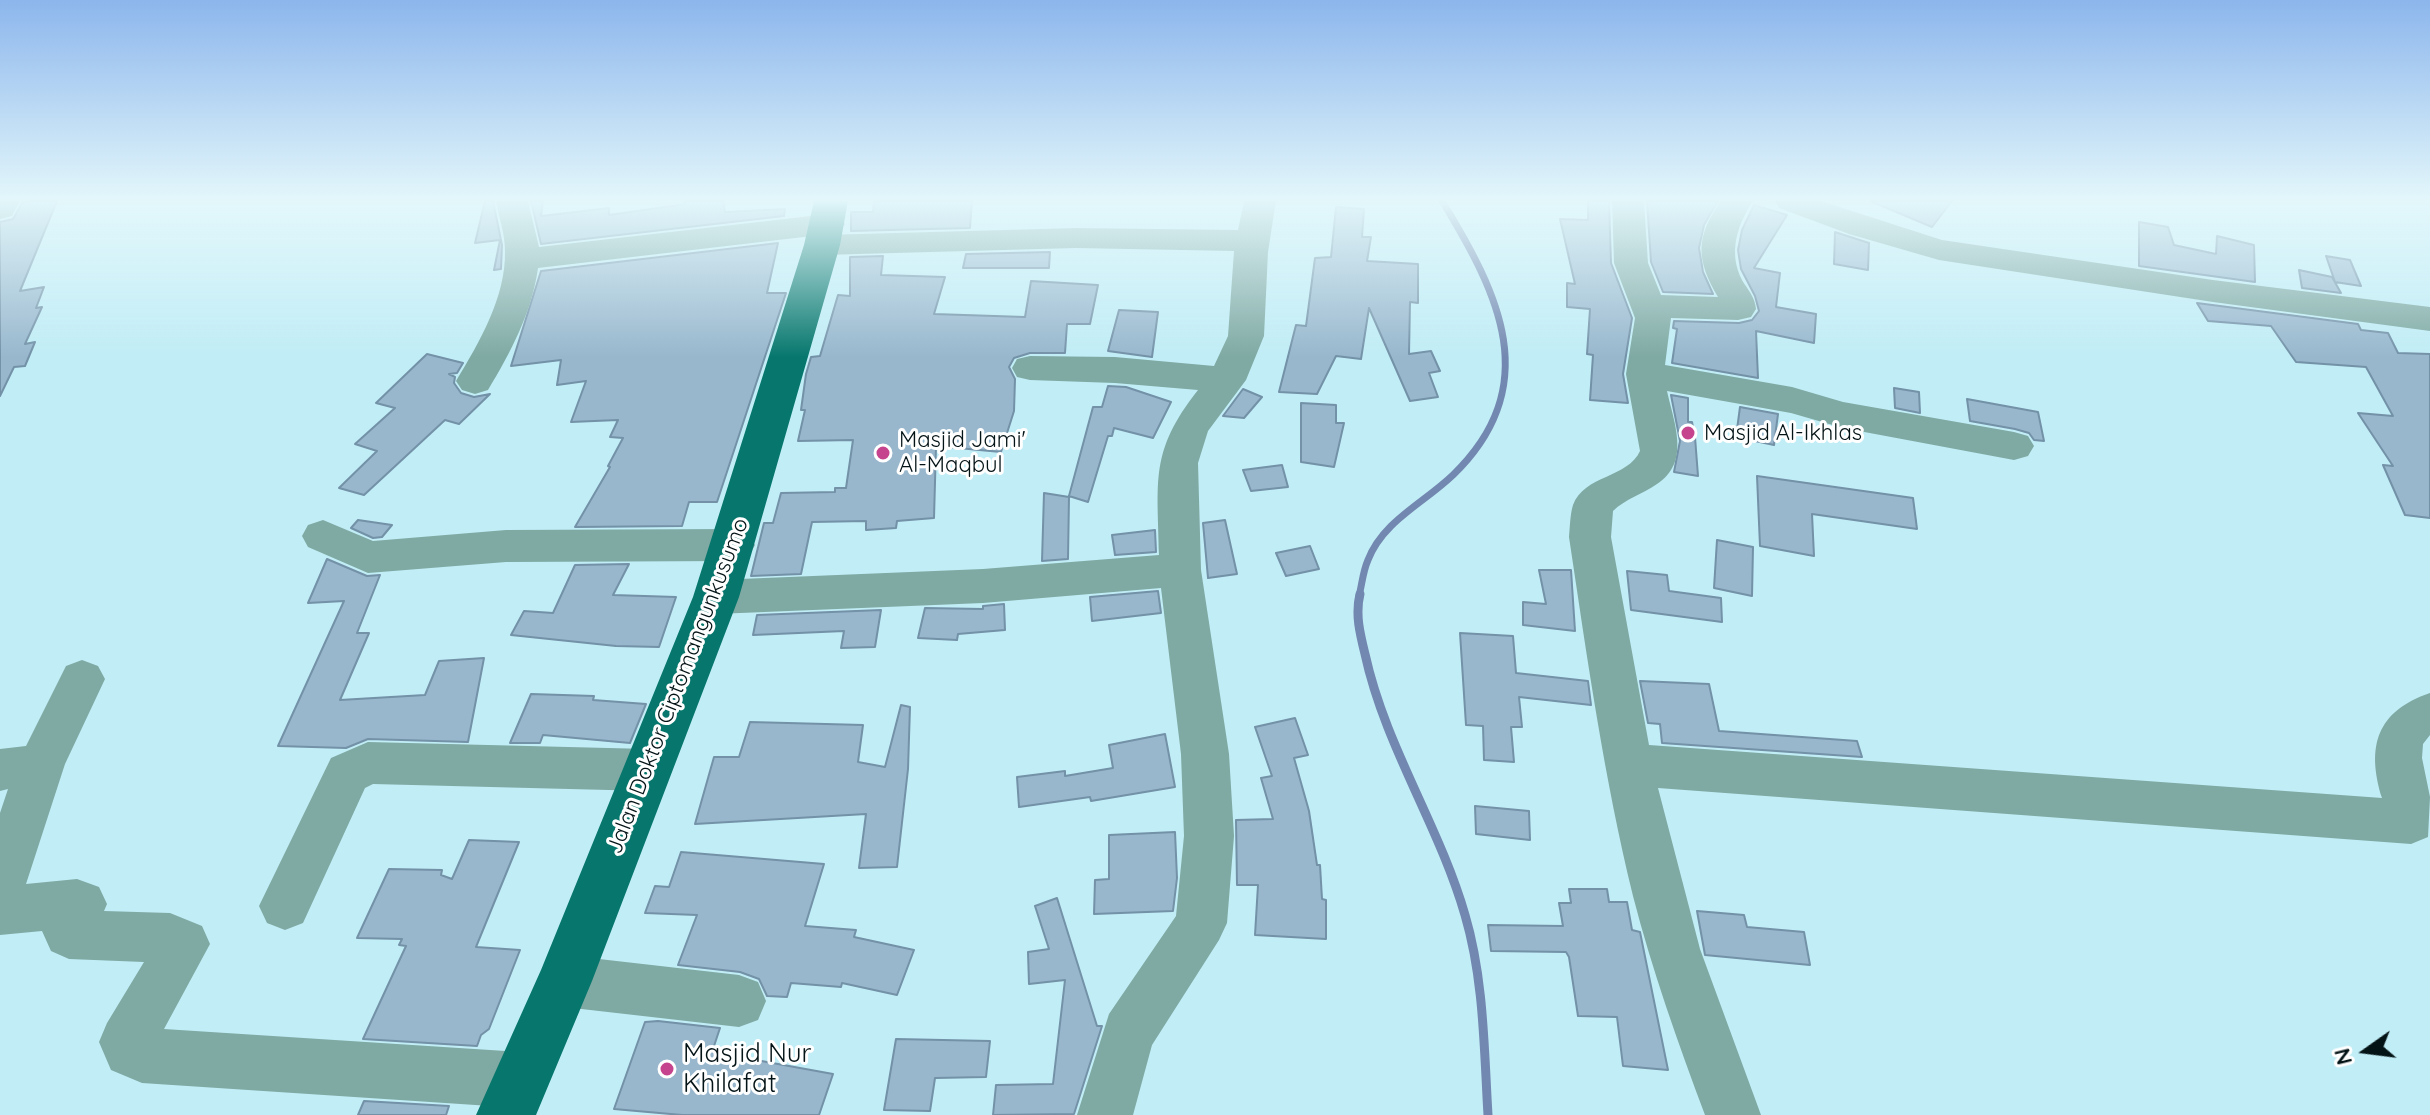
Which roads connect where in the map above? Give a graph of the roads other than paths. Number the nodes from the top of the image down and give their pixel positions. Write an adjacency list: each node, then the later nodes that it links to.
1 (522, 253): 8 (street)
2 (573, 253): 8 (street)
3 (818, 253): 17 (main road, Jalan Doktor Ciptomangunkusumo)
4 (1254, 253): 13 (street)
5 (1631, 253): 9 (street)
6 (1719, 253): 9 (street)
7 (1959, 253): 10 (street)
8 (522, 259): 14 (street)
9 (1650, 306): 12 (street)
10 (2425, 324)
11 (1030, 368): 13 (street)
12 (1645, 374): 15 (street); 22 (street)
13 (1227, 380): 18 (street)
14 (475, 381)
15 (2014, 446)
16 (323, 536): 17 (street)
17 (734, 545): 19 (main road, Jalan Doktor Ciptomangunkusumo)
18 (1180, 570): 19 (street); 31 (street)
19 (716, 597): 24 (main road, Jalan Doktor Ciptomangunkusumo)
20 (82, 679): 23 (street)
21 (2430, 712): 22 (street)
22 (1629, 764): 32 (street)
23 (21, 767): 25 (street)
24 (648, 770): 26 (street); 28 (main road, Jalan Doktor Ciptomangunkusumo)
25 (0, 885)
26 (285, 906)
27 (0, 911): 30 (street)
28 (564, 981): 29 (street); 30 (main road, Jalan Doktor Ciptomangunkusumo)
29 (739, 1001)
30 (514, 1098)
31 (1105, 1115)
32 (1733, 1115)

